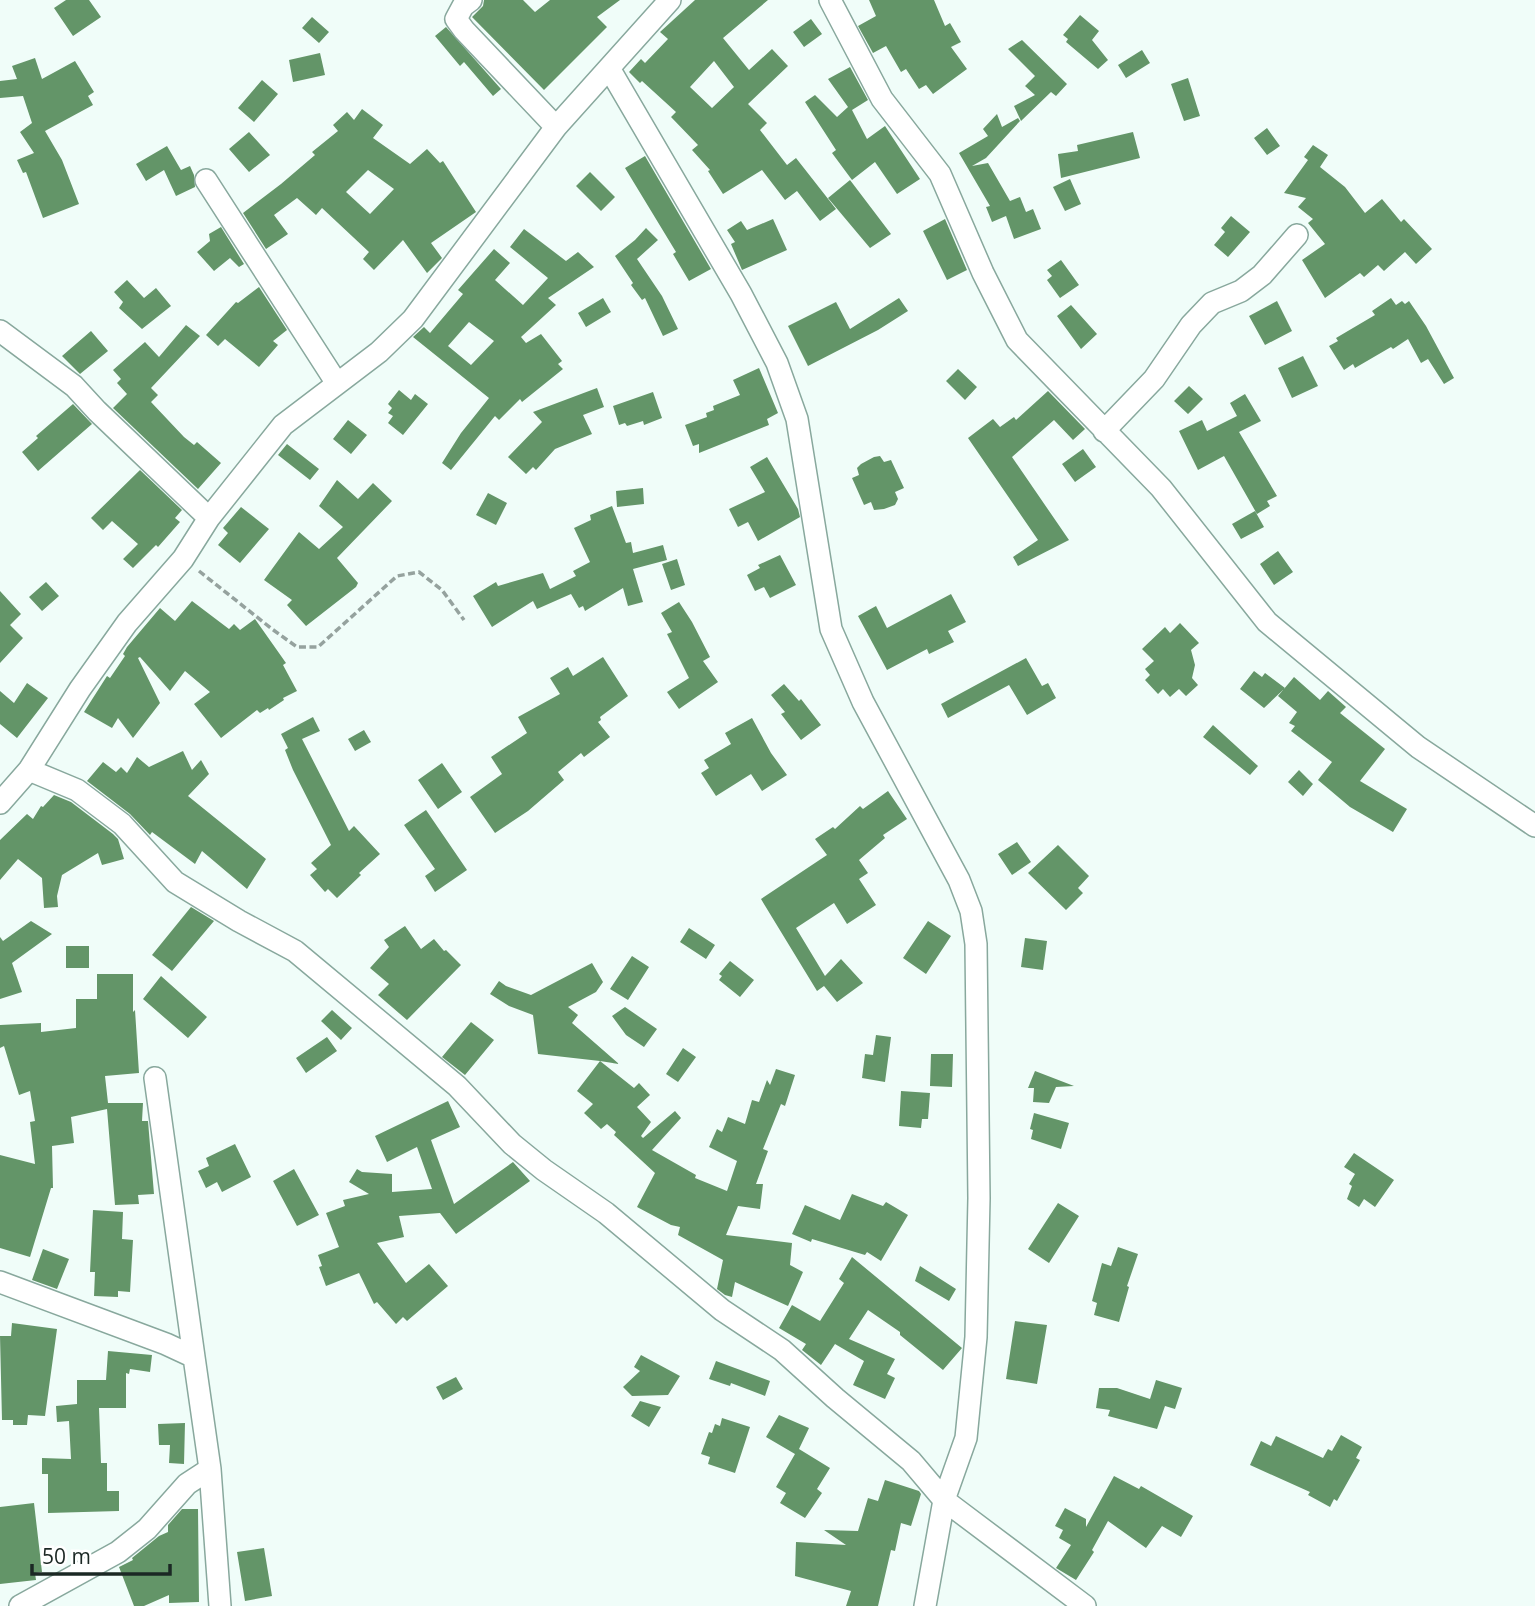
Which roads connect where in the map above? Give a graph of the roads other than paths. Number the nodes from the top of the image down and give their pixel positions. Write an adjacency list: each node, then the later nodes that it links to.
1 (471, 0): 5 (street)
2 (670, 0): 4 (street)
3 (830, 0): 10 (street)
4 (610, 68): 5 (street); 19 (street)
5 (556, 127): 9 (street)
6 (206, 180): 9 (street)
7 (1297, 235): 10 (street)
8 (0, 331): 11 (street)
9 (336, 382): 11 (street)
10 (1104, 431): 14 (street)
11 (209, 518): 12 (street)
12 (29, 770): 13 (street); 19 (street)
13 (0, 803)
14 (1535, 826)
15 (155, 1078): 17 (street)
16 (0, 1282): 17 (street)
17 (194, 1357): 18 (street)
18 (210, 1469): 20 (street); 21 (street)
19 (944, 1500): 22 (street); 23 (street)
20 (20, 1606)
21 (220, 1606)
22 (925, 1606)
23 (1085, 1606)

